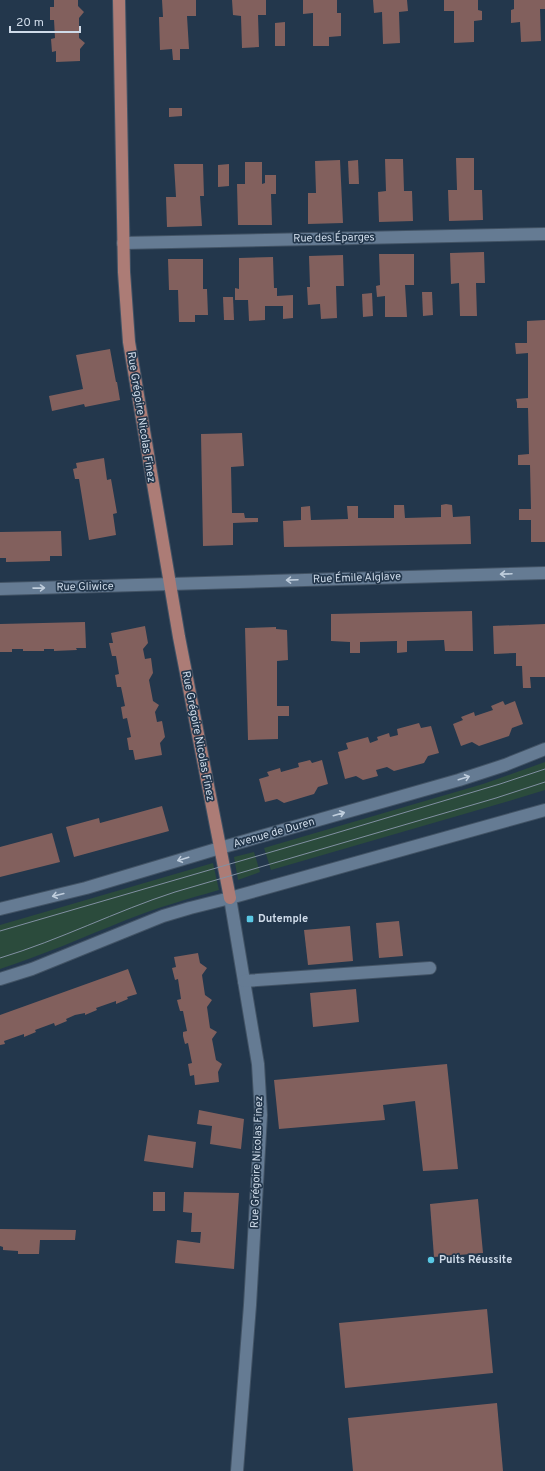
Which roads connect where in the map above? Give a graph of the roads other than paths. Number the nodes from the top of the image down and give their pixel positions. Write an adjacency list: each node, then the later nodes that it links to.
1 (119, 0): 3 (main road, Rue Grégoire Nicolas Finez)
2 (545, 234): 3 (street, Rue des Éparges)
3 (123, 243): 5 (main road, Rue Grégoire Nicolas Finez)
4 (545, 573): 5 (street, Rue Émile Alglave, one-way to 5)
5 (169, 585): 6 (street, Rue Gliwice, one-way to 5); 9 (main road, Rue Grégoire Nicolas Finez)
6 (0, 589)
7 (545, 749): 9 (street, Avenue de Duren, one-way to 7)
8 (545, 810): 10 (street)
9 (220, 848): 10 (main road, Rue Grégoire Nicolas Finez); 11 (street, Avenue de Duren, one-way to 11)
10 (230, 898): 13 (street); 14 (street, Rue Grégoire Nicolas Finez)
11 (0, 909)
12 (430, 968): 14 (street)
13 (0, 979)
14 (244, 980): 15 (street, Rue Grégoire Nicolas Finez)
15 (237, 1471)

